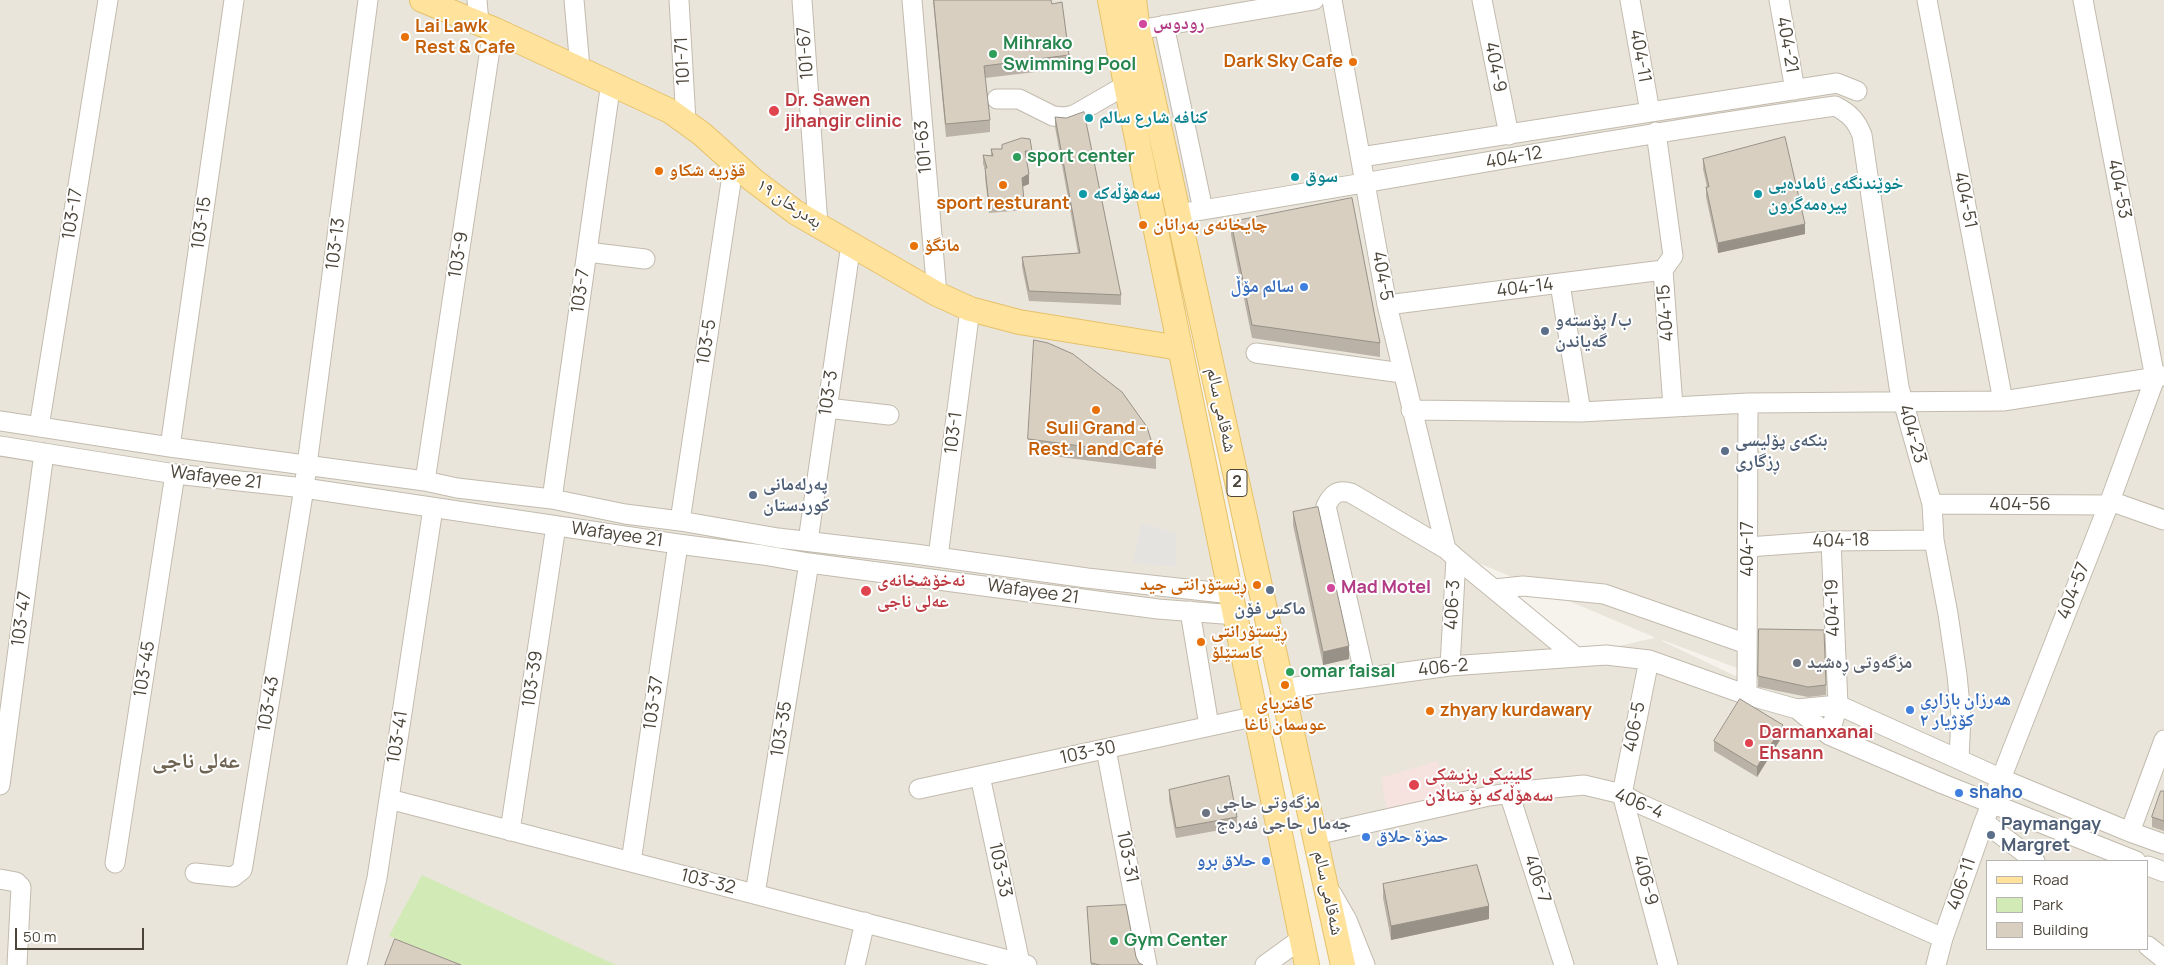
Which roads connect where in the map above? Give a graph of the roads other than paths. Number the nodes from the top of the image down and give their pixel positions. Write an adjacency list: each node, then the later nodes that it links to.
1 (108, 0): 60 (street, 103-17)
2 (234, 0): 62 (street, 103-15)
3 (368, 0): 64 (street, 103-13)
4 (422, 0): 19 (main road, بەدرخان ١٩)
5 (574, 0): 22 (street)
6 (679, 0): 30 (street, 101-71)
7 (802, 0): 38 (street, 101-67)
8 (912, 0): 44 (street, 101-63)
9 (1110, 0): 24 (main road, شەقامی سالم / 2)
10 (1134, 0): 21 (main road, شەقامی سالم / 2)
11 (1314, 0): 18 (street)
12 (1332, 0): 33 (street, 404-5)
13 (1482, 0): 32 (street, 404-9)
14 (1630, 0): 28 (street, 404-11)
15 (1780, 0): 25 (street, 404-21)
16 (1927, 0): 52 (street, 404-51)
17 (2083, 0): 50 (street, 404-53)
18 (1251, 5): 20 (street)
19 (483, 17): 22 (main road, بەدرخان ١٩); 66 (street, 103-9)
20 (1164, 25): 21 (street); 36 (street)
21 (1138, 30): 37 (main road, شەقامی سالم / 2)
22 (580, 68): 23 (main road, بەدرخان ١٩)
23 (611, 82): 30 (main road, بەدرخان ١٩); 40 (street, 103-7)
24 (1126, 86): 27 (street); 47 (main road, شەقامی سالم / 2)
25 (1795, 90): 26 (street); 28 (street)
26 (1857, 91)
27 (997, 98)
28 (1650, 112): 32 (street)
29 (1848, 113): 31 (street, 404-12); 51 (street, 404-23)
30 (686, 122): 34 (main road, بەدرخان ١٩)
31 (1656, 132): 35 (street, 404-12); 42 (street, 404-15)
32 (1508, 135): 33 (street)
33 (1361, 157): 35 (street, 404-5)
34 (734, 162): 38 (main road, بەدرخان ١٩); 73 (street, 103-5)
35 (1365, 184): 36 (street, 404-12); 45 (street, 404-5)
36 (1203, 210): 37 (street, 404-12)
37 (1178, 214): 91 (main road, شەقامی سالم / 2)
38 (818, 225): 39 (main road, بەدرخان ١٩)
39 (851, 244): 44 (main road, بەدرخان ١٩); 55 (street, 103-3)
40 (587, 252): 41 (street); 68 (street, 103-7)
41 (645, 260)
42 (1663, 270): 43 (street, 404-14); 54 (street, 404-15)
43 (1560, 284): 45 (street, 404-14); 57 (street)
44 (937, 294): 46 (main road, بەدرخان ١٩)
45 (1386, 305): 49 (street, 404-5)
46 (970, 309): 47 (main road, بەدرخان ١٩); 81 (street, 103-1)
47 (1180, 348): 84 (main road, شەقامی سالم / 2)
48 (1256, 353): 49 (street)
49 (1402, 373): 56 (street, 404-5)
50 (2160, 377): 52 (street); 69 (street, 404-57)
51 (1902, 401): 52 (street); 53 (street); 70 (street, 404-23)
52 (2003, 401)
53 (1748, 403): 54 (street); 79 (street, 404-17)
54 (1673, 407): 57 (street)
55 (827, 408): 58 (street); 77 (street, 103-3)
56 (1411, 410): 57 (street); 80 (street, 404-5)
57 (1581, 412)
58 (889, 415)
59 (0, 421): 60 (street, Wafayee 21)
60 (39, 427): 62 (street, Wafayee 21)
61 (0, 446): 63 (street, Wafayee 21)
62 (170, 446): 64 (street, Wafayee 21)
63 (44, 453): 65 (street, Wafayee 21); 103 (street, 103-47)
64 (307, 464): 66 (street, Wafayee 21); 67 (street, 103-13)
65 (176, 474): 67 (street, Wafayee 21); 117 (street, 103-45)
66 (425, 481): 68 (street, Wafayee 21)
67 (304, 488): 71 (street, Wafayee 21); 120 (street, 103-43)
68 (552, 499): 73 (street, Wafayee 21)
69 (2108, 503): 70 (street, 404-56); 72 (street, 404-56); 102 (street, 404-57)
70 (1932, 504): 75 (street, 404-23)
71 (433, 508): 74 (street, Wafayee 21); 107 (street, 103-41)
72 (2164, 520)
73 (680, 521): 77 (street, Wafayee 21)
74 (556, 526): 78 (street, Wafayee 21); 110 (street, 103-39)
75 (1934, 540): 76 (street, 404-18); 100 (street, 404-23)
76 (1831, 541): 79 (street, 404-18); 93 (street, 404-19)
77 (808, 542): 81 (street, Wafayee 21)
78 (678, 544): 82 (street, Wafayee 21); 116 (street, 103-37)
79 (1748, 547): 86 (street, 404-17)
80 (1451, 553): 83 (street); 89 (street, 406-3); 90 (street)
81 (938, 557): 84 (street, Wafayee 21)
82 (809, 564): 85 (street, Wafayee 21); 124 (street, 103-35)
83 (1494, 589): 86 (street); 87 (street)
84 (1234, 604): 85 (street, Wafayee 21); 95 (main road, شەقامی سالم / 2)
85 (1190, 612): 96 (street)
86 (1747, 644): 92 (street, 404-17)
87 (1575, 656): 88 (street, 406-2); 89 (street, 406-2)
88 (1649, 660): 92 (street, 406-2); 106 (street, 406-5)
89 (1450, 666): 90 (street, 406-2)
90 (1365, 677): 91 (street, 406-2)
91 (1281, 689): 112 (main road, شەقامی سالم / 2)
92 (1747, 695): 94 (street, 406-2)
93 (1838, 705): 94 (street); 97 (street, 404-19); 100 (street)
94 (1796, 709): 97 (street)
95 (1256, 716): 96 (street, 103-30); 123 (main road, شەقامی سالم / 2)
96 (1209, 726): 99 (street, 103-30)
97 (1829, 735): 108 (street)
98 (2164, 740): 111 (street)
99 (1106, 749): 101 (street, 103-30); 138 (street, 103-31)
100 (1959, 759): 102 (street)
101 (980, 776): 104 (street, 103-30); 133 (street, 103-33)
102 (2002, 779): 108 (street, 404-57); 111 (street)
103 (0, 785)
104 (919, 789)
105 (1509, 793): 106 (street, 406-4); 112 (street, 406-4); 142 (street, 406-7)
106 (1622, 794): 128 (street, 406-4); 143 (street, 406-9)
107 (389, 799): 110 (street, 103-32); 136 (street, 103-41)
108 (1992, 804): 109 (street, 406-11); 115 (street)
109 (1984, 822): 114 (street); 128 (street, 406-11)
110 (510, 831): 116 (street, 103-32)
111 (2130, 832): 113 (street)
112 (1315, 835): 122 (main road, شەقامی سالم / 2)
113 (2164, 844)
114 (2034, 860)
115 (2133, 860)
116 (631, 862): 124 (street, 103-32)
117 (115, 863)
118 (2149, 866): 119 (street)
119 (2164, 872)
120 (195, 873)
121 (0, 879): 135 (street)
122 (1326, 883): 123 (main road); 126 (main road, شەقامی سالم / 2); 141 (street)
123 (1290, 885): 127 (main road, شەقامی سالم / 2)
124 (755, 894): 125 (street, 103-32)
125 (865, 922): 130 (street, 103-32); 137 (street)
126 (1335, 929): 127 (main road); 140 (main road, شەقامی سالم / 2)
127 (1301, 938): 132 (street); 139 (main road, شەقامی سالم / 2)
128 (1943, 938): 134 (street, 406-11)
129 (2149, 947): 131 (street)
130 (962, 957): 133 (street, 103-32)
131 (2164, 958)
132 (1274, 962)
133 (1023, 964)
134 (1937, 964)
135 (17, 965)
136 (357, 965)
137 (855, 965)
138 (1147, 965)
139 (1307, 965)
140 (1343, 965)
141 (1365, 965)
142 (1564, 965)
143 (1668, 965)

